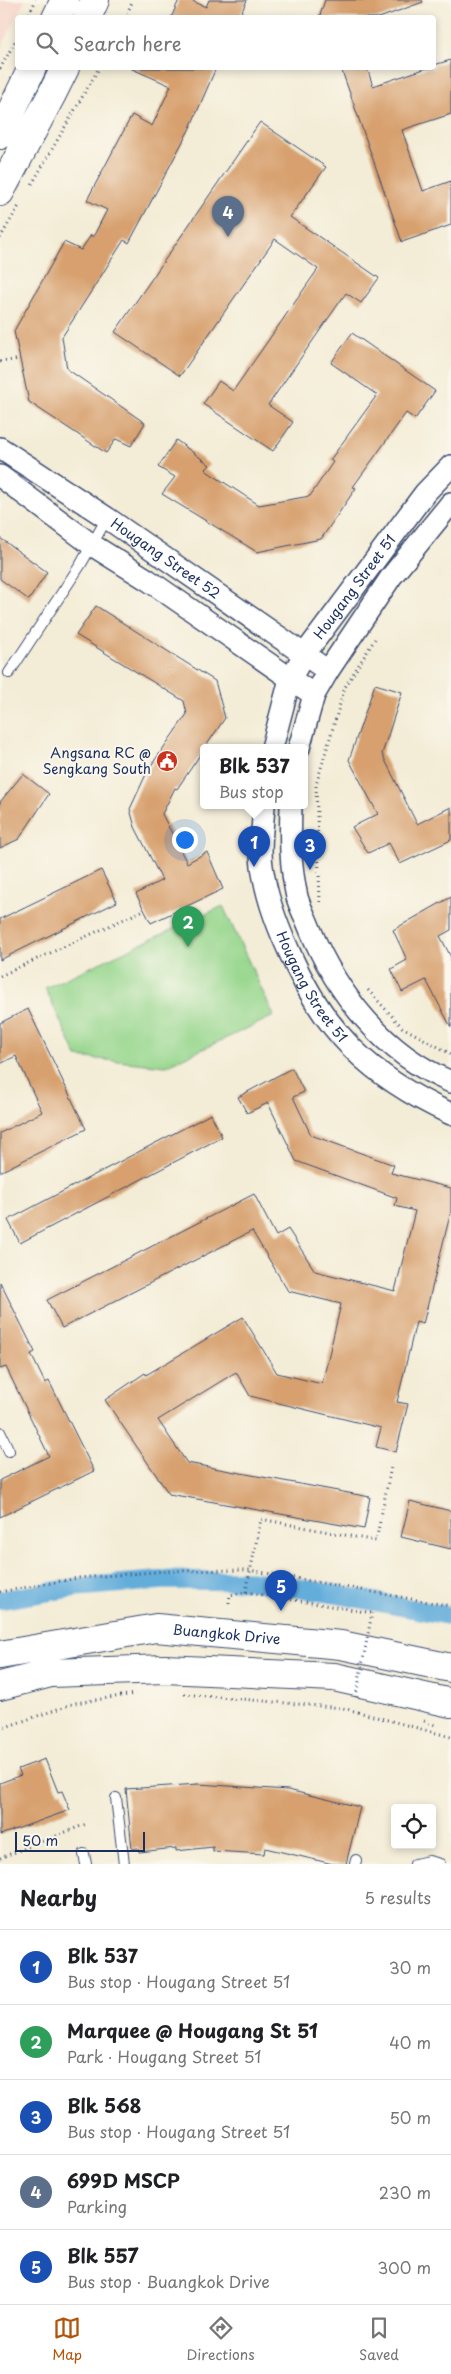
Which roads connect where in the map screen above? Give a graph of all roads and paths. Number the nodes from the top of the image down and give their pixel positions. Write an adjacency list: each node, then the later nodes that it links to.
1 (36, 0): 5 (path)
2 (65, 0): 6 (main road)
3 (95, 0): 7 (main road)
4 (133, 0): 8 (path)
5 (28, 15)
6 (58, 15)
7 (88, 15)
8 (126, 15)
9 (15, 42): 10 (path)
10 (0, 69)
11 (31, 70): 14 (main road)
12 (63, 70): 16 (main road)
13 (98, 70): 15 (path)
14 (0, 135)
15 (30, 187)
16 (10, 198): 17 (path)
17 (0, 238)
18 (20, 359): 19 (path)
19 (0, 362)
20 (0, 448): 24 (street, Hougang Street 52)
21 (451, 466): 27 (street, Hougang Street 51)
22 (0, 476): 25 (street, Hougang Street 52)
23 (451, 503): 28 (street, Hougang Street 51)
24 (107, 518): 25 (lane); 27 (street, Hougang Street 52)
25 (92, 544): 29 (lane); 30 (street, Hougang Street 52)
26 (376, 638): 36 (path)
27 (304, 656): 28 (street, Hougang Street 52); 30 (street, Hougang Street 51)
28 (328, 671): 31 (street, Hougang Street 51)
29 (9, 673)
30 (290, 679): 31 (street, Hougang Street 52); 32 (street, Hougang Street 51)
31 (314, 695): 33 (street, Hougang Street 51)
32 (273, 744)
33 (300, 744)
34 (264, 809): 42 (street, Hougang Street 51)
35 (291, 809): 41 (street, Hougang Street 51)
36 (320, 905)
37 (144, 910): 38 (path)
38 (0, 976)
39 (366, 987): 40 (path)
40 (451, 1054)
41 (451, 1082)
42 (451, 1114)
43 (0, 1432): 44 (lane)
44 (10, 1451)
45 (391, 1468): 46 (path)
46 (250, 1570): 47 (path); 48 (path); 50 (path)
47 (0, 1592)
48 (246, 1592): 49 (path); 56 (path, bridge)
49 (229, 1603)
50 (451, 1606)
51 (0, 1655): 52 (main road, Buangkok Drive)
52 (451, 1668)
53 (0, 1686): 57 (main road)
54 (142, 1693): 58 (path)
55 (181, 1694): 59 (path)
56 (356, 1697)
57 (451, 1703)
58 (0, 1729)
59 (451, 1737)
60 (116, 1798): 63 (lane)
61 (86, 1824): 62 (path)
62 (0, 1858)
63 (124, 1864)
64 (415, 1864): 65 (lane)
65 (440, 1864)

